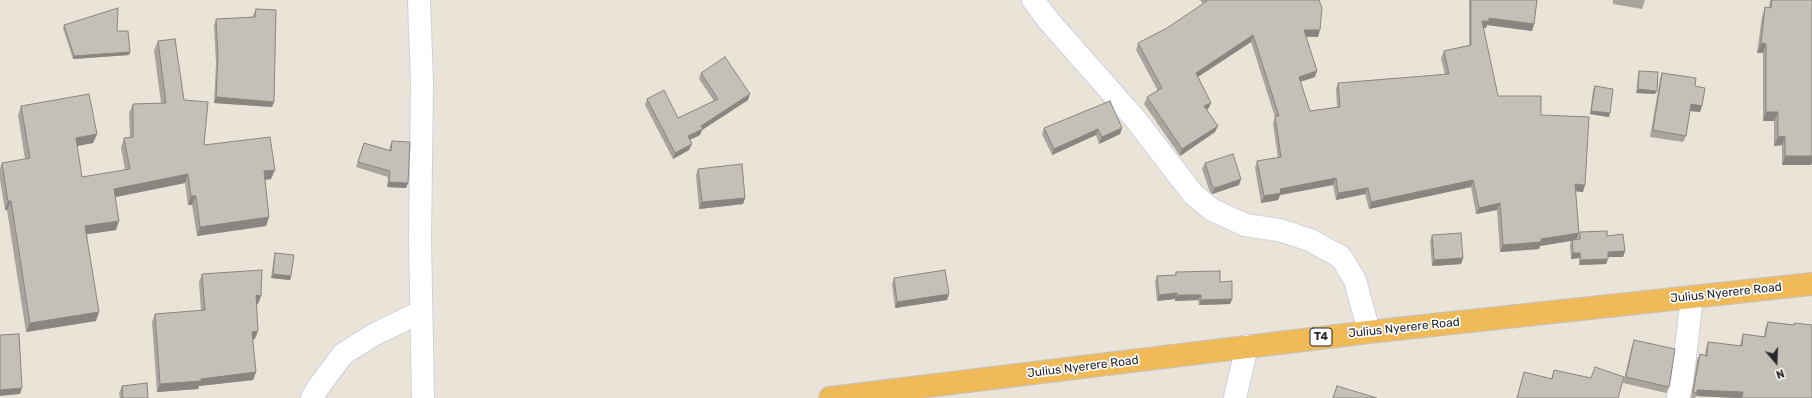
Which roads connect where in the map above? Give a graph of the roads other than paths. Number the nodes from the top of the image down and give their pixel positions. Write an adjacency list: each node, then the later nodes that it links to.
1 (419, 0): 5 (street)
2 (1033, 0): 6 (street)
3 (1812, 284): 4 (highway, Julius Nyerere Road / T4)
4 (1692, 297): 6 (highway, Julius Nyerere Road / T4); 12 (street)
5 (421, 312): 8 (street); 9 (street)
6 (1369, 332): 7 (highway, Julius Nyerere Road / T4)
7 (1247, 346): 10 (highway, Julius Nyerere Road / T4); 11 (street)
8 (312, 398)
9 (423, 398)
10 (830, 398)
11 (1235, 398)
12 (1678, 398)

